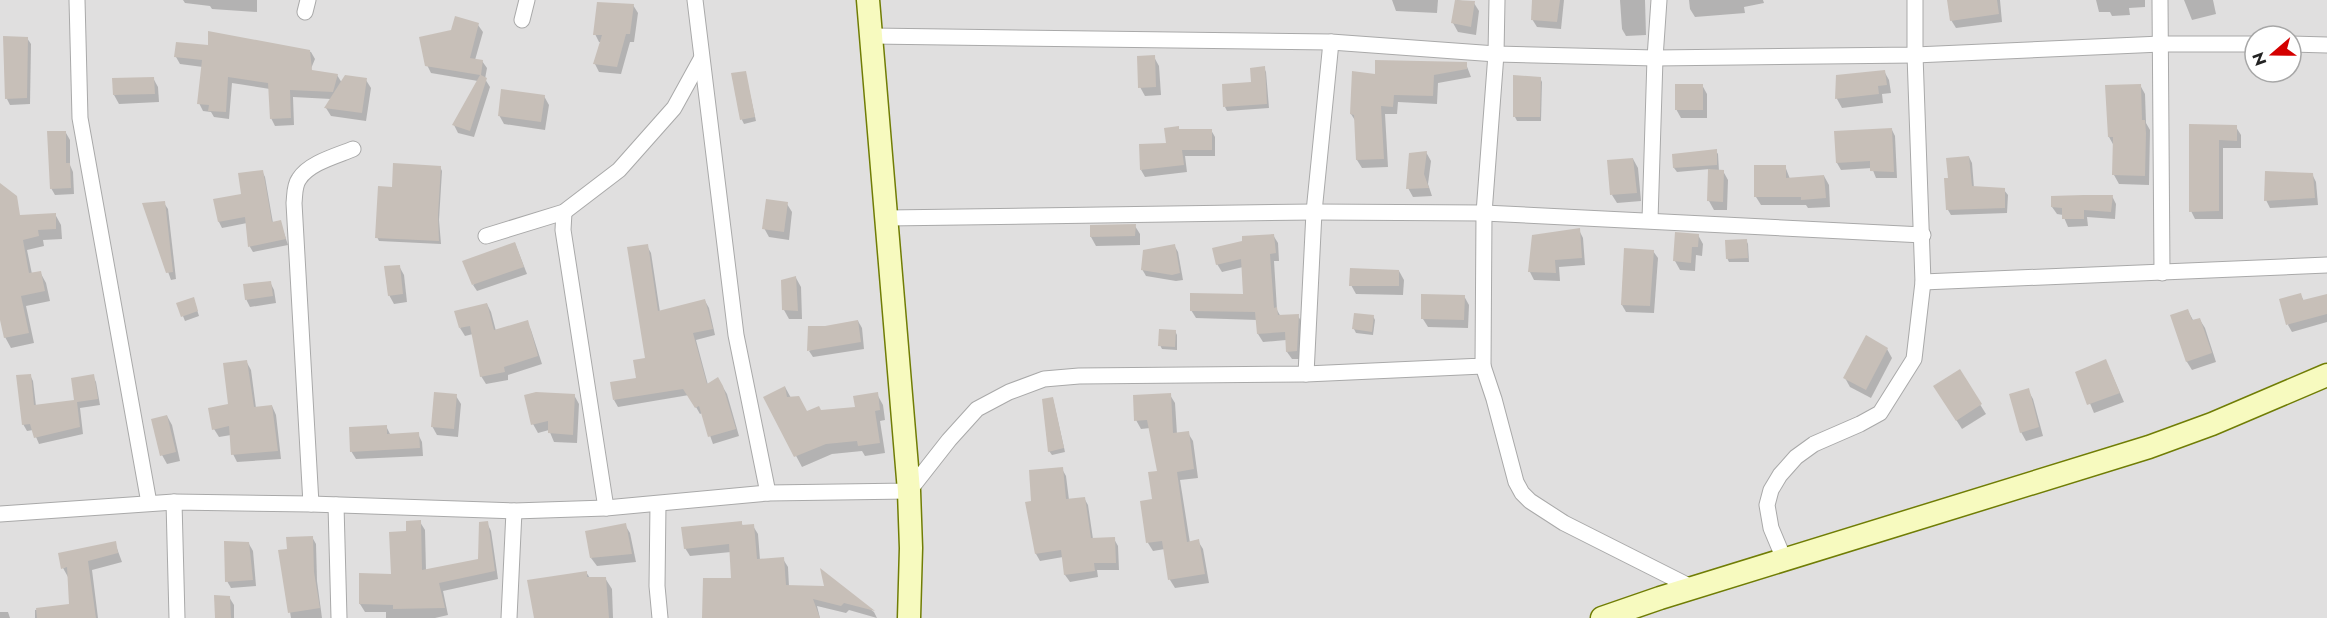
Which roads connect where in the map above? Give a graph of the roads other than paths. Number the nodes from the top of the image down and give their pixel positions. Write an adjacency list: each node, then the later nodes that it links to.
1 (77, 0): 37 (street)
2 (527, 0): 9 (street)
3 (695, 0): 19 (street)
4 (868, 0): 10 (street)
5 (1497, 0): 16 (street)
6 (1659, 0): 18 (street)
7 (1915, 0): 17 (street)
8 (2160, 0): 12 (street)
9 (522, 20)
10 (872, 36): 11 (street); 24 (street)
11 (1331, 42): 16 (street); 22 (street)
12 (2161, 44): 13 (street); 17 (street); 29 (street)
13 (2243, 44)
14 (2303, 44): 15 (street)
15 (2327, 45)
16 (1496, 54): 18 (street); 23 (street)
17 (1915, 55): 18 (street); 26 (street)
18 (1655, 58): 25 (street)
19 (702, 59): 21 (street); 35 (street)
20 (353, 149): 38 (street)
21 (564, 212): 27 (street); 41 (street)
22 (1314, 212): 23 (street); 24 (street); 32 (street)
23 (1484, 213): 25 (street); 31 (street)
24 (887, 218): 34 (street)
25 (1650, 220): 26 (street)
26 (1923, 235): 30 (street)
27 (486, 236)
28 (2327, 265): 29 (street)
29 (2162, 273): 30 (street)
30 (1923, 282): 44 (street)
31 (1483, 366): 32 (street); 45 (street)
32 (1306, 374): 34 (street)
33 (2327, 375): 44 (street)
34 (909, 491): 35 (street); 50 (street)
35 (768, 493): 39 (street)
36 (174, 502): 37 (street); 38 (street); 46 (street)
37 (149, 503): 43 (street)
38 (311, 504): 40 (street)
39 (658, 504): 41 (street); 49 (street)
40 (336, 505): 42 (street); 47 (street)
41 (606, 508): 42 (street)
42 (514, 511): 48 (street)
43 (0, 514)
44 (1784, 559): 45 (street)
45 (1693, 588): 51 (street)
46 (177, 618)
47 (339, 618)
48 (509, 618)
49 (660, 618)
50 (909, 618)
51 (1602, 618)

